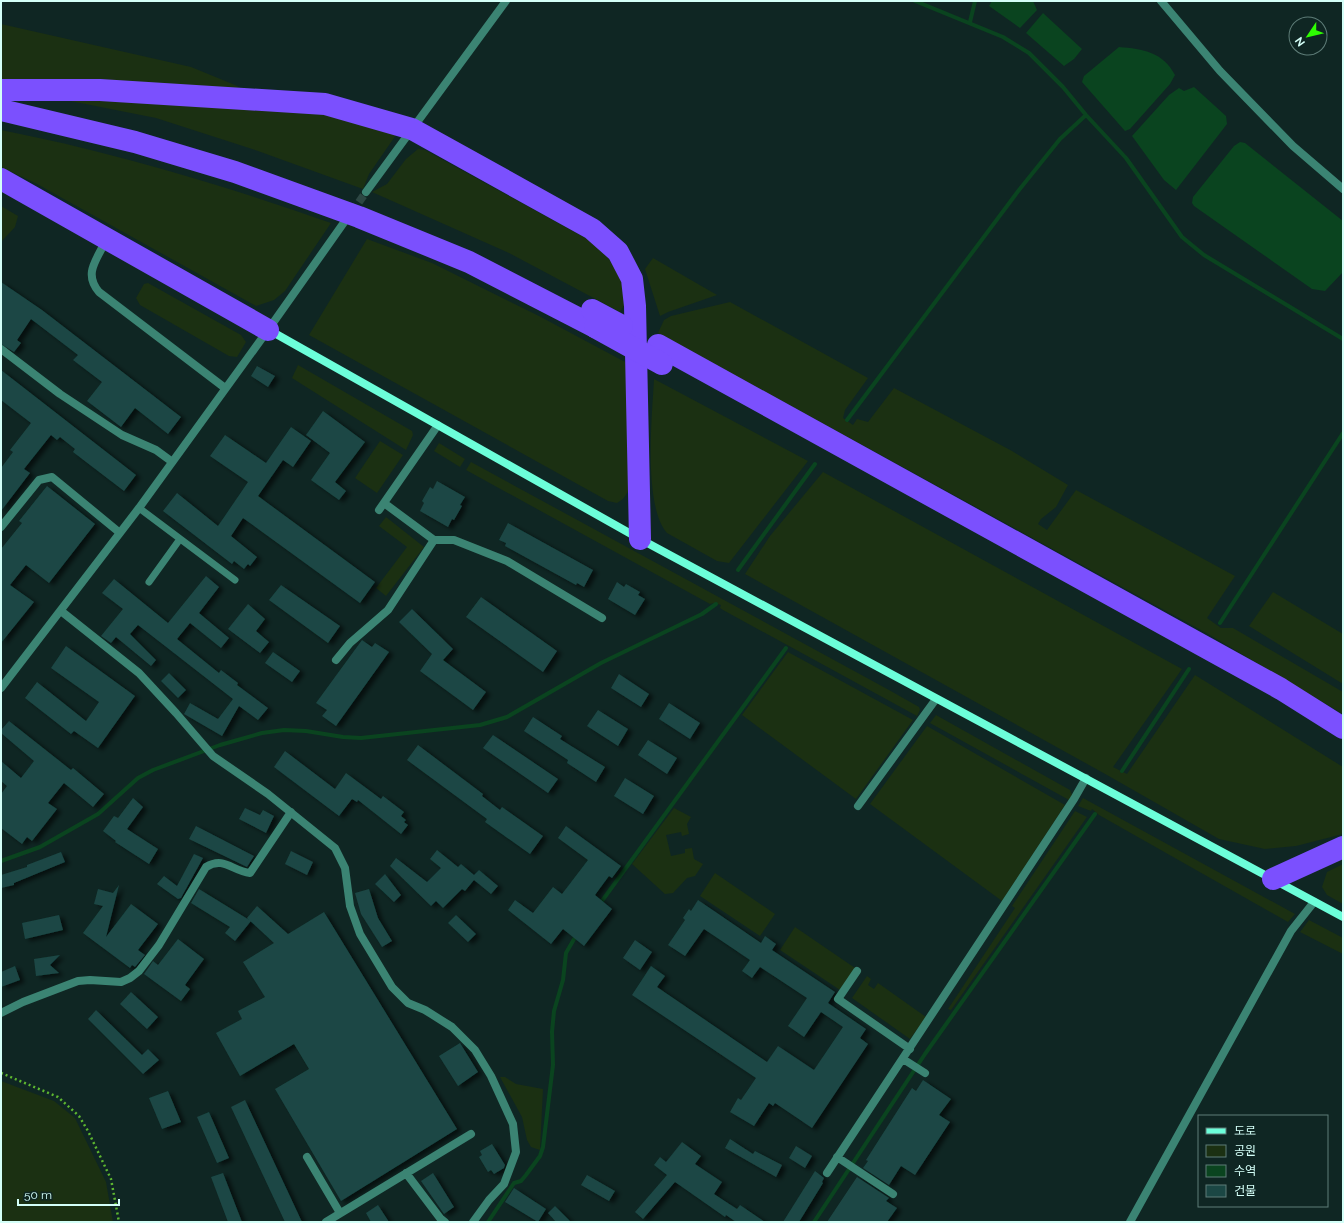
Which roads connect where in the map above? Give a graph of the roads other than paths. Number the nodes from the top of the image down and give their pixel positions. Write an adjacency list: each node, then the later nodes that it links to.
1 (506, 1): 6 (street)
2 (1161, 1): 8 (street)
3 (1, 90): 6 (highway)
4 (1, 97): 12 (highway)
5 (1, 110): 12 (highway)
6 (412, 129): 9 (street); 23 (highway)
7 (1, 179): 11 (highway)
8 (1343, 189)
9 (366, 192)
10 (345, 221): 13 (street)
11 (107, 239): 13 (highway); 16 (street)
12 (594, 318): 15 (highway, bridge)
13 (268, 330): 16 (street); 17 (main road)
14 (1, 349): 18 (street)
15 (660, 355): 32 (highway); 33 (highway)
16 (225, 388): 18 (street)
17 (438, 425): 23 (main road); 24 (street)
18 (171, 461): 19 (street)
19 (139, 508): 21 (street); 22 (lane)
20 (1, 527): 21 (street)
21 (120, 533): 27 (street)
22 (180, 539): 25 (lane); 26 (lane)
23 (640, 539): 31 (main road)
24 (434, 540): 28 (street); 29 (street)
25 (235, 580)
26 (149, 582)
27 (61, 611): 30 (street); 36 (street)
28 (602, 618)
29 (336, 660)
30 (1, 688)
31 (936, 699): 34 (main road); 35 (street)
32 (1343, 728)
33 (1343, 744)
34 (1086, 778): 38 (main road); 43 (street)
35 (858, 806)
36 (291, 812): 42 (street); 55 (street)
37 (1343, 847): 38 (highway)
38 (1272, 879): 39 (main road)
39 (1314, 902): 40 (main road); 56 (street)
40 (1343, 917)
41 (857, 971): 43 (street)
42 (1, 1013)
43 (910, 1048): 44 (street)
44 (903, 1059): 45 (street); 48 (street)
45 (922, 1071)
46 (471, 1134): 49 (street)
47 (307, 1157): 52 (street)
48 (837, 1157): 50 (street); 51 (street)
49 (406, 1173): 52 (street); 54 (street)
50 (827, 1173)
51 (893, 1194)
52 (340, 1213): 53 (street)
53 (326, 1222)
54 (445, 1222)
55 (473, 1222)
56 (1130, 1222)

